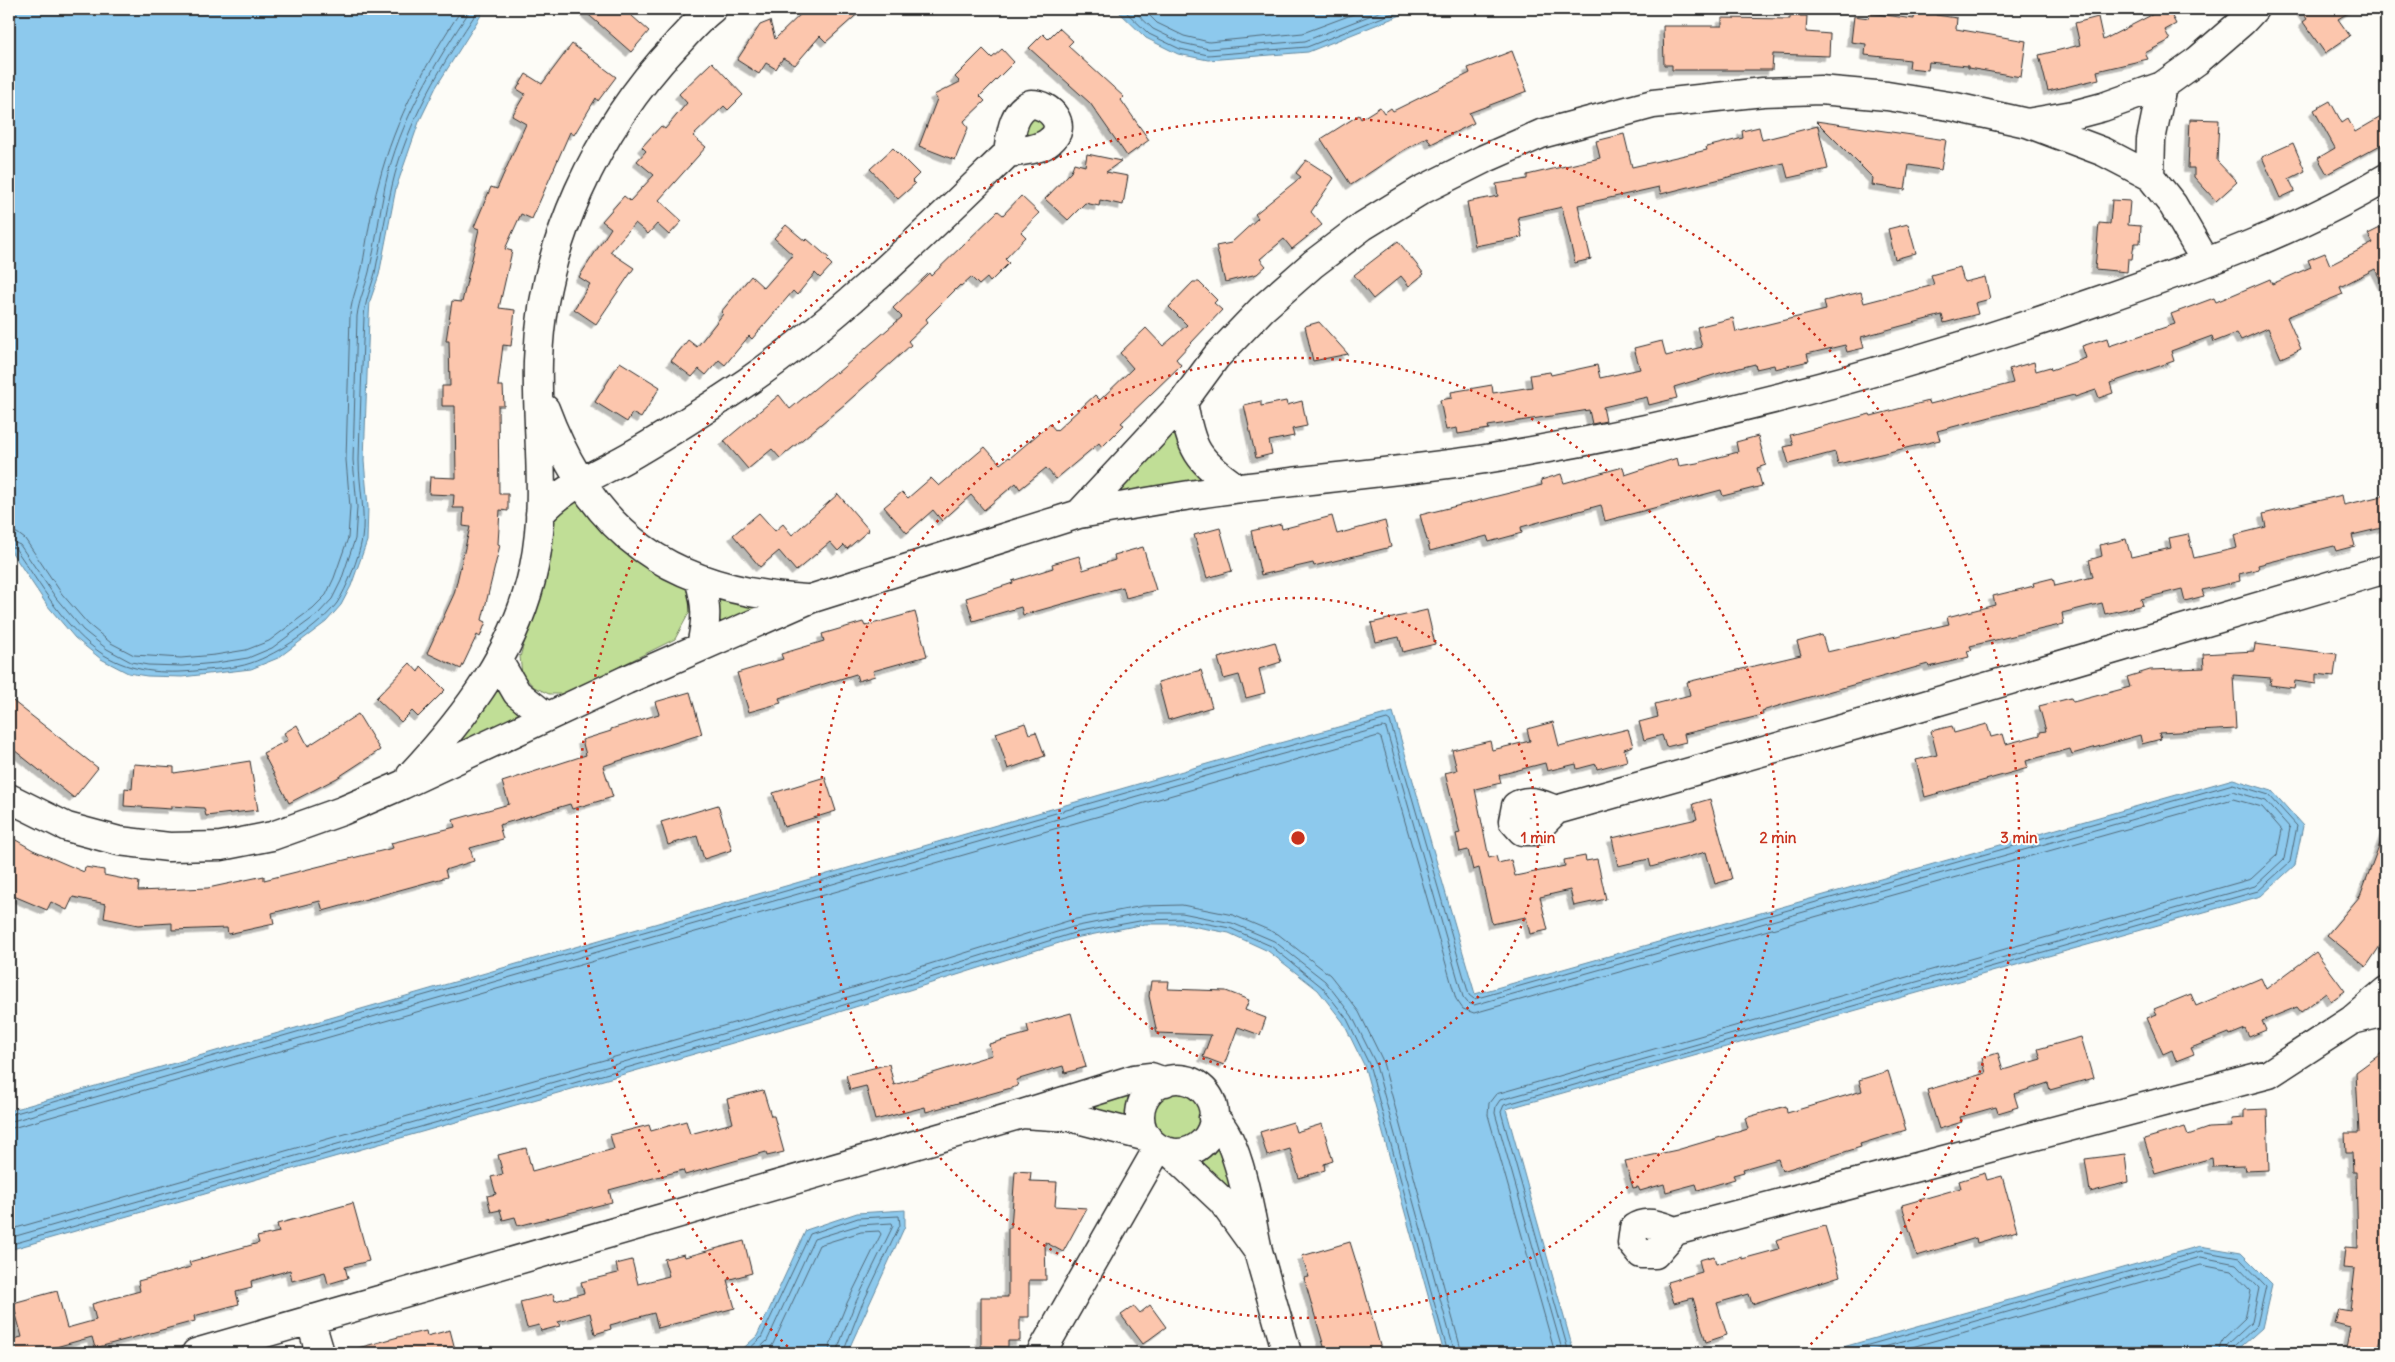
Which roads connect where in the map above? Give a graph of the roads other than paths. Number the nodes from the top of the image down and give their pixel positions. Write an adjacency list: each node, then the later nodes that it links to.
1 (712, 9): 9 (street)
2 (2254, 9): 3 (street)
3 (2162, 86): 4 (street); 6 (street)
4 (2026, 123): 6 (street); 10 (street)
5 (1008, 153): 11 (street)
6 (2150, 176): 8 (street)
7 (2386, 178): 8 (street)
8 (2206, 262): 12 (street)
9 (538, 391): 11 (street); 13 (street)
10 (1184, 402): 12 (street); 14 (street)
11 (581, 482): 13 (street); 16 (street)
12 (1237, 488): 14 (street)
13 (540, 514): 19 (street)
14 (1079, 514): 17 (street)
15 (2386, 569): 23 (street)
16 (699, 579): 17 (street); 18 (street)
17 (810, 599): 18 (street)
18 (701, 646): 20 (street)
19 (499, 662): 20 (street); 21 (street)
20 (547, 717): 21 (street)
21 (402, 785): 22 (street)
22 (9, 798)
23 (1556, 810)
24 (2386, 991): 26 (street)
25 (2386, 1012): 26 (street)
26 (2352, 1020): 31 (street)
27 (1164, 1082): 28 (street); 29 (street); 30 (street)
28 (1022, 1114): 30 (street); 33 (street)
29 (1213, 1118): 30 (street); 32 (street)
30 (1158, 1146): 32 (street); 36 (street)
31 (1675, 1231)
32 (1258, 1251): 37 (street)
33 (310, 1319): 34 (street); 35 (street)
34 (196, 1353)
35 (320, 1353)
36 (1041, 1353)
37 (1287, 1353)

